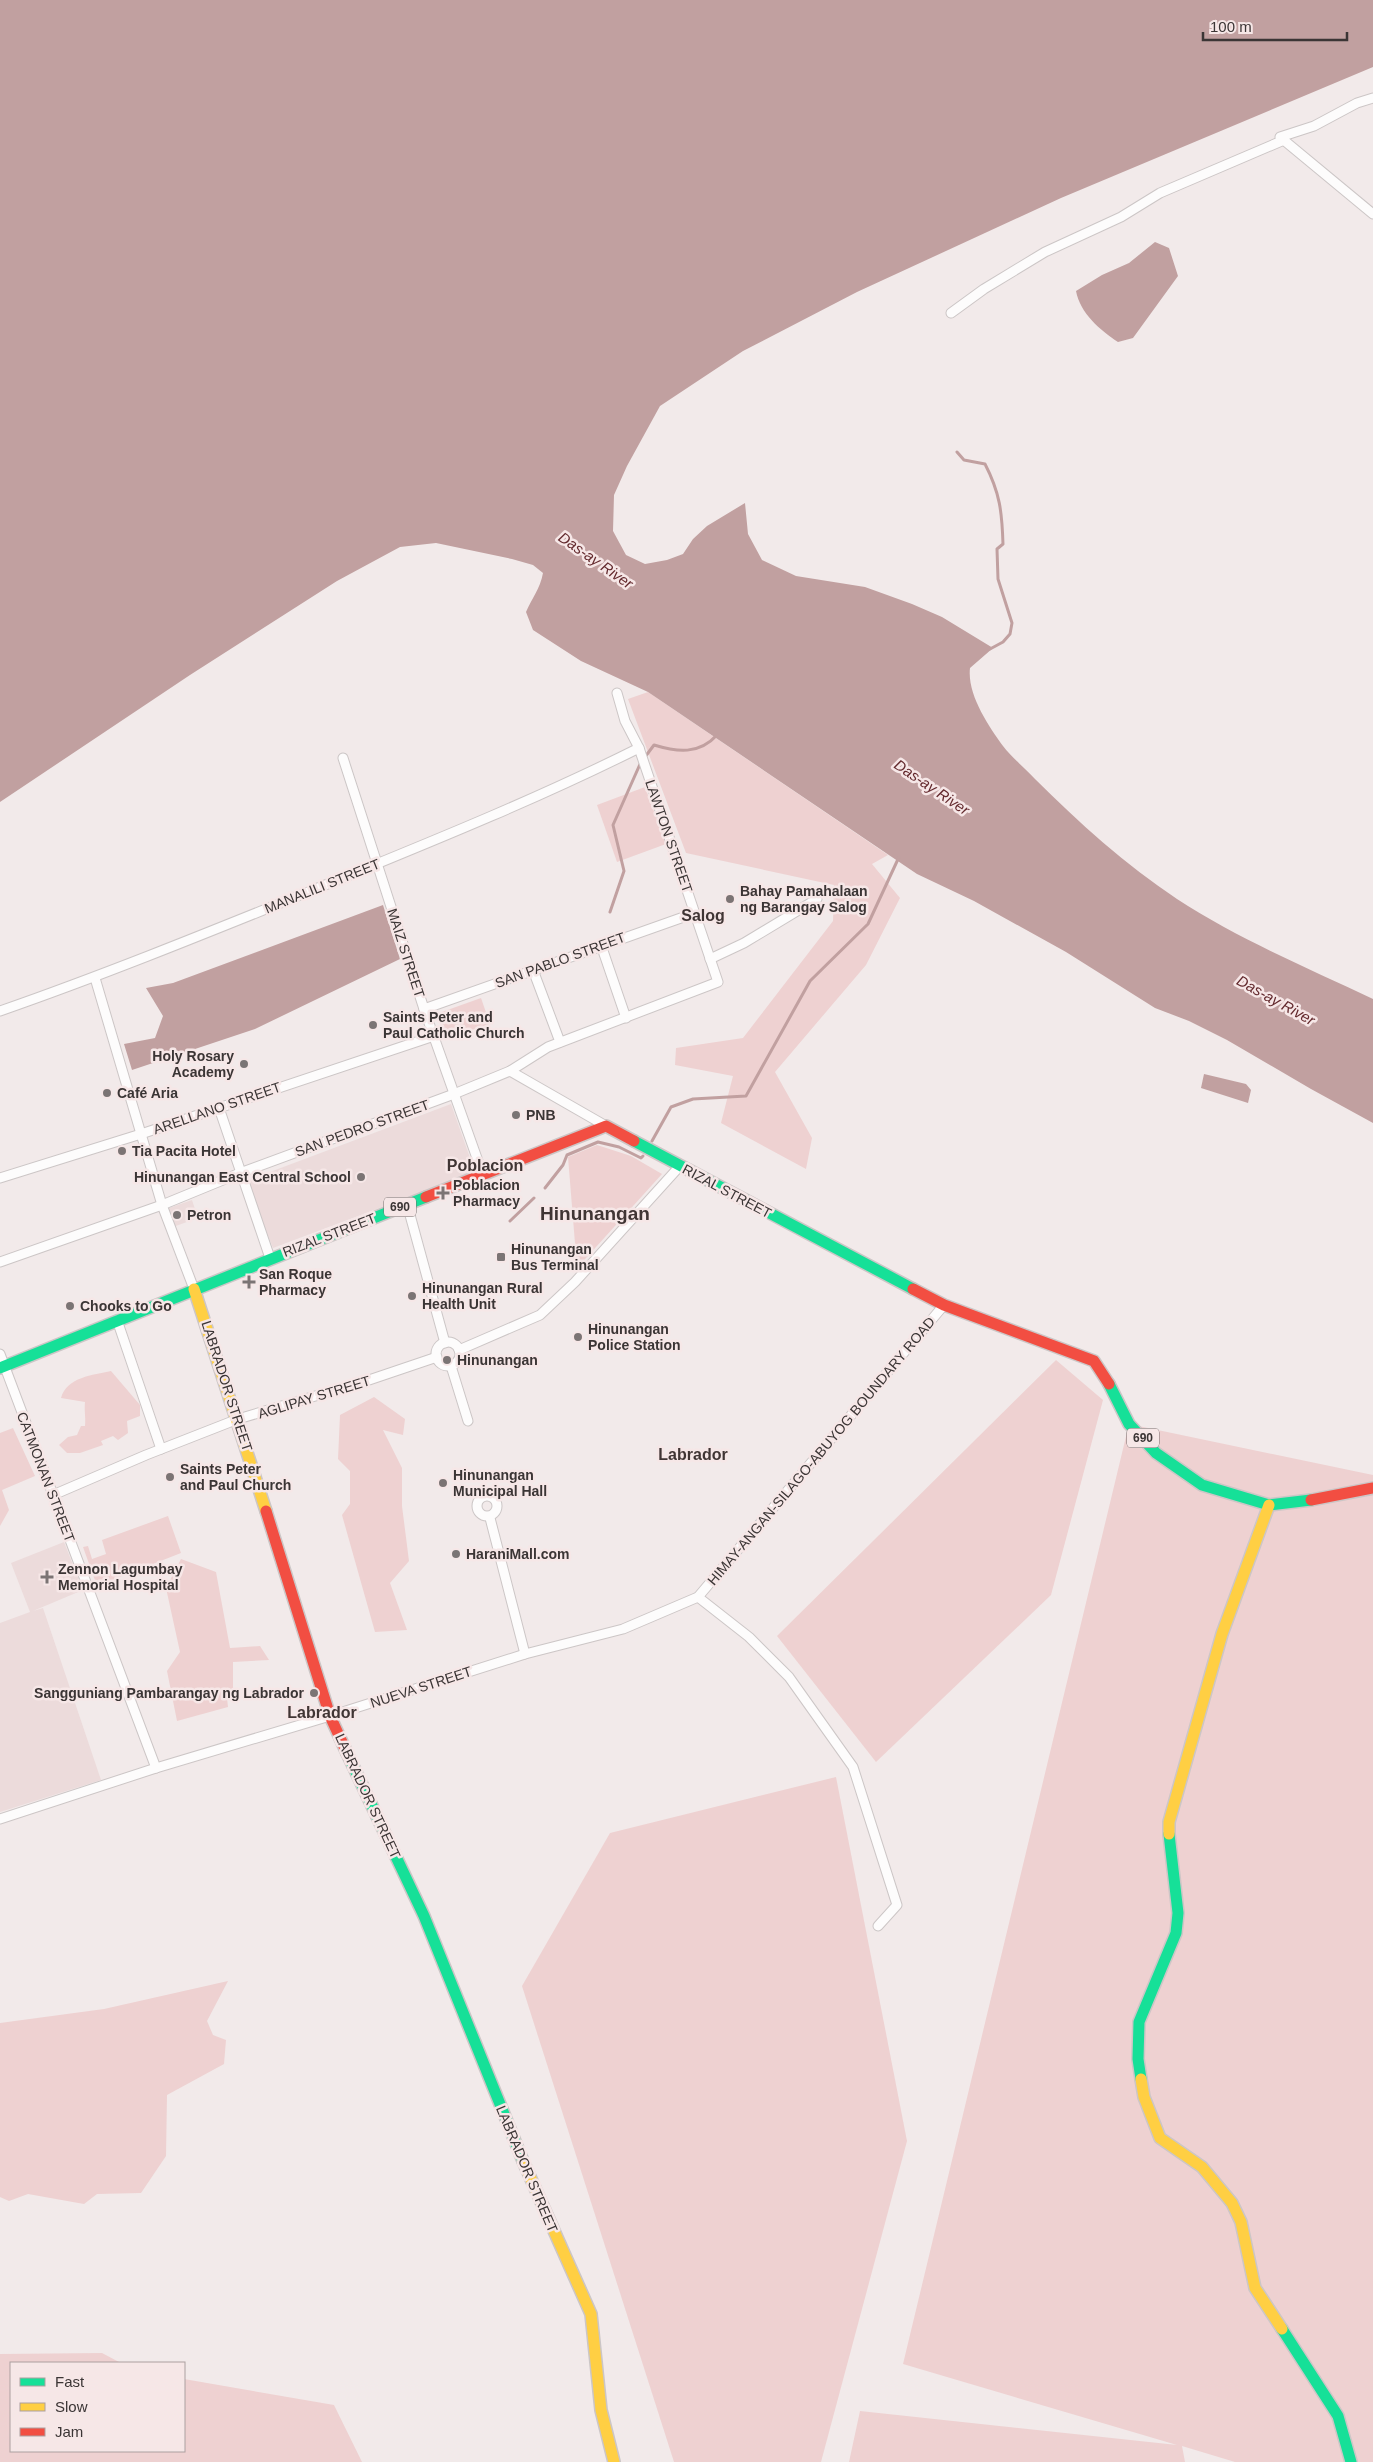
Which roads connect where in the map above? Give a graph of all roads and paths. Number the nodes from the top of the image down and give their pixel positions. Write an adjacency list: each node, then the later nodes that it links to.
1 (1373, 98): 2 (street)
2 (1284, 140): 3 (street); 4 (street)
3 (1373, 214)
4 (951, 313)
5 (617, 693): 6 (street, LAWTON STREET)
6 (638, 748): 8 (street, MANALILI STREET); 10 (street, LAWTON STREET)
7 (343, 758): 8 (street, MAIZ STREET)
8 (376, 864): 14 (street, MANALILI STREET); 16 (street, MAIZ STREET)
9 (816, 899): 12 (street)
10 (695, 913): 11 (street, SAN PABLO STREET); 12 (street, LAWTON STREET)
11 (601, 945): 13 (street, SAN PABLO STREET); 18 (street)
12 (710, 959): 15 (street, LAWTON STREET)
13 (533, 970): 16 (street, SAN PABLO STREET); 20 (street)
14 (95, 978): 17 (street, MANALILI STREET); 25 (street, LABRADOR STREET)
15 (718, 982): 18 (street, SAN PEDRO STREET)
16 (424, 1009): 19 (street, MAIZ STREET)
17 (0, 1011)
18 (626, 1018): 20 (street, SAN PEDRO STREET)
19 (434, 1036): 22 (street, MAIZ STREET); 23 (street, ARELLANO STREET)
20 (560, 1042): 21 (street, SAN PEDRO STREET)
21 (510, 1071): 22 (street, SAN PEDRO STREET); 24 (street)
22 (454, 1094): 27 (street, SAN PEDRO STREET); 28 (street, MAIZ STREET)
23 (219, 1108): 25 (street, ARELLANO STREET); 27 (street)
24 (606, 1126): 26 (street, RIZAL STREET / 690); 28 (street, RIZAL STREET / 690)
25 (141, 1134): 29 (street, ARELLANO STREET); 31 (street, LABRADOR STREET)
26 (679, 1167): 35 (street, RIZAL STREET / 690); 38 (street)
27 (240, 1173): 31 (street, SAN PEDRO STREET); 32 (street)
28 (483, 1175): 30 (street, RIZAL STREET / 690)
29 (0, 1178)
30 (407, 1204): 32 (street, RIZAL STREET / 690); 37 (street)
31 (162, 1205): 33 (street, SAN PEDRO STREET); 34 (street, LABRADOR STREET)
32 (270, 1258): 34 (street, RIZAL STREET / 690)
33 (0, 1262)
34 (194, 1289): 36 (street, RIZAL STREET / 690); 43 (street, LABRADOR STREET)
35 (944, 1305): 48 (street, 690); 50 (street, HIMAY-ANGAN-SILAGO-ABUYOG BOUNDARY ROAD)
36 (117, 1320): 42 (street, RIZAL STREET / 690); 45 (street)
37 (445, 1343): 38 (street); 40 (street)
38 (459, 1350): 41 (street)
39 (0, 1354): 42 (street, CATMONAN STREET)
40 (437, 1357): 41 (street); 43 (street, AGLIPAY STREET)
41 (451, 1366): 44 (street)
42 (2, 1367): 47 (street, CATMONAN STREET)
43 (238, 1419): 45 (street, AGLIPAY STREET); 52 (street, LABRADOR STREET)
44 (468, 1421)
45 (161, 1449): 47 (street, AGLIPAY STREET)
46 (1373, 1488): 48 (street, 690)
47 (53, 1496): 53 (street, CATMONAN STREET)
48 (1269, 1504): 57 (street)
49 (490, 1518): 51 (street)
50 (698, 1597): 51 (street, NUEVA STREET); 55 (street)
51 (525, 1654): 52 (street, NUEVA STREET)
52 (330, 1716): 53 (street, NUEVA STREET); 56 (street, LABRADOR STREET)
53 (156, 1768): 54 (street, NUEVA STREET)
54 (0, 1819)
55 (878, 1926)
56 (614, 2462)
57 (1351, 2462)

